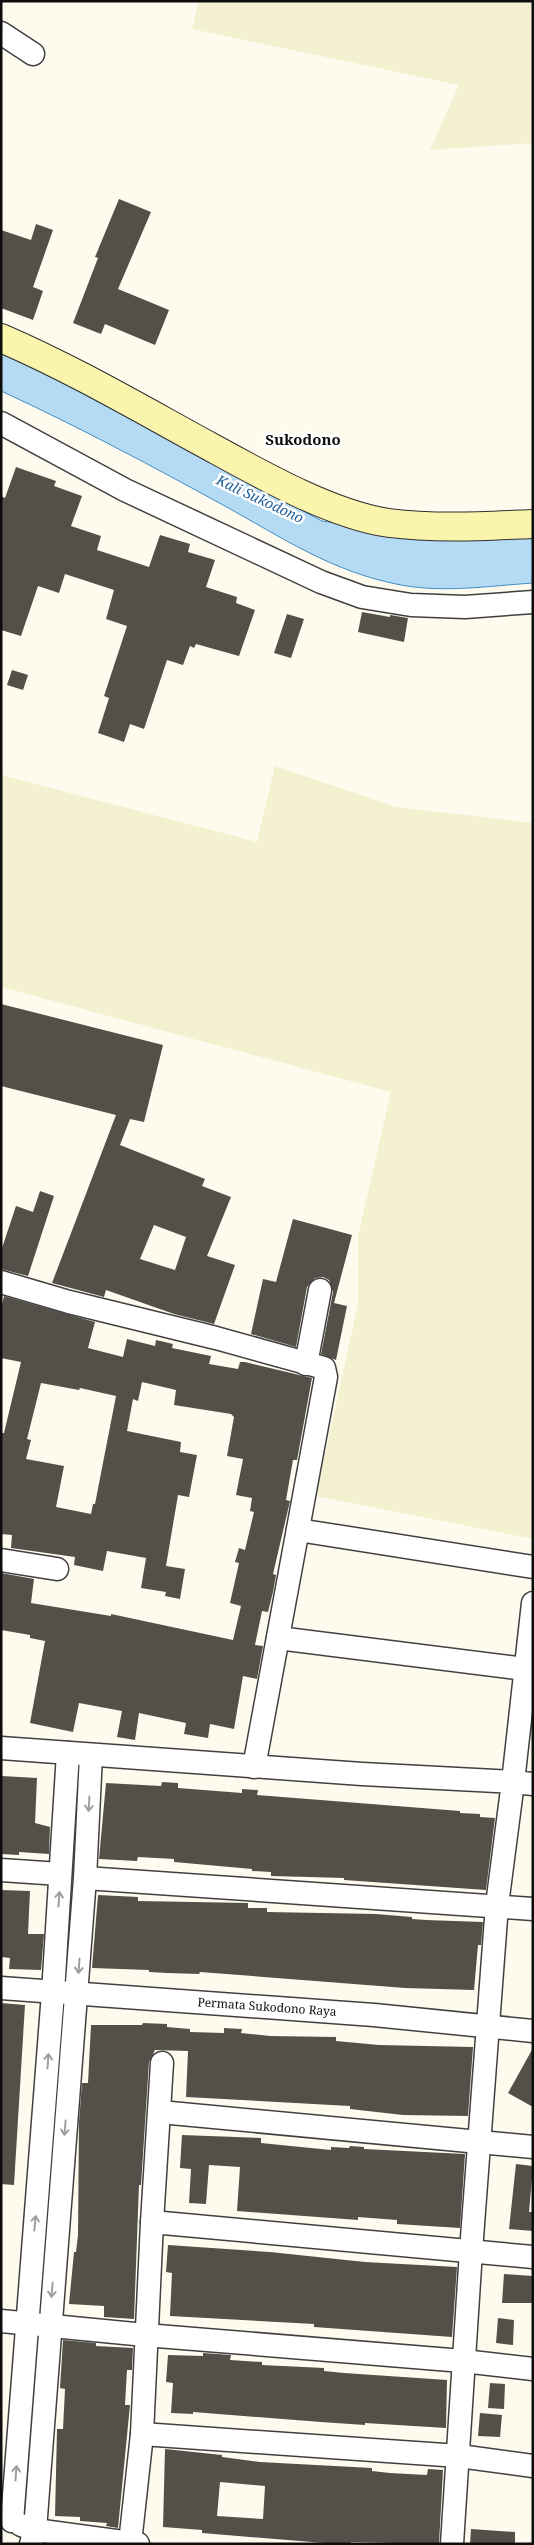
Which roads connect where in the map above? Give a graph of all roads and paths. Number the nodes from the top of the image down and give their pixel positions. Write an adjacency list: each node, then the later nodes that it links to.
1 (1, 33): 2 (street)
2 (33, 54)
3 (1, 338): 5 (main road)
4 (1, 423): 6 (street)
5 (533, 524)
6 (533, 602)
7 (1, 1282): 9 (street)
8 (320, 1290): 9 (street)
9 (306, 1364): 10 (street)
10 (298, 1530): 12 (street); 15 (street)
11 (1, 1560): 13 (street)
12 (533, 1567)
13 (57, 1569)
14 (533, 1602): 16 (street)
15 (278, 1638): 16 (street); 20 (street)
16 (529, 1670): 21 (street)
17 (1, 1748): 18 (street)
18 (68, 1753): 19 (street); 23 (street)
19 (92, 1755): 20 (street); 24 (street, one-way to 24)
20 (254, 1767): 21 (street)
21 (523, 1783): 25 (street)
22 (1, 1870): 23 (street)
23 (60, 1874): 28 (street, one-way to 23)
24 (85, 1878): 25 (street); 29 (street, one-way to 29)
25 (497, 1905): 26 (street); 30 (street)
26 (533, 1909)
27 (1, 1988): 28 (street, Permata Sukodono Raya)
28 (53, 1993): 29 (street, Permata Sukodono Raya); 40 (street, one-way to 28)
29 (76, 1995): 30 (street, Permata Sukodono Raya); 41 (street, one-way to 41)
30 (488, 2027): 31 (street, Permata Sukodono Raya); 34 (street)
31 (533, 2031)
32 (162, 2063): 33 (street)
33 (160, 2112): 34 (street); 36 (street)
34 (479, 2141): 35 (street); 37 (street)
35 (533, 2147)
36 (152, 2222): 37 (street); 42 (street)
37 (471, 2251): 38 (street); 43 (street)
38 (533, 2257)
39 (1, 2320): 40 (street)
40 (26, 2323): 41 (street); 48 (street, one-way to 40)
41 (49, 2324): 42 (street); 49 (street)
42 (145, 2335): 43 (street); 45 (street)
43 (463, 2361): 44 (street); 46 (street)
44 (533, 2369)
45 (142, 2434): 46 (street); 50 (street)
46 (459, 2456): 47 (street); 51 (street)
47 (533, 2466)
48 (7, 2519): 49 (street)
49 (33, 2536): 50 (street)
50 (134, 2543)
51 (452, 2544)

